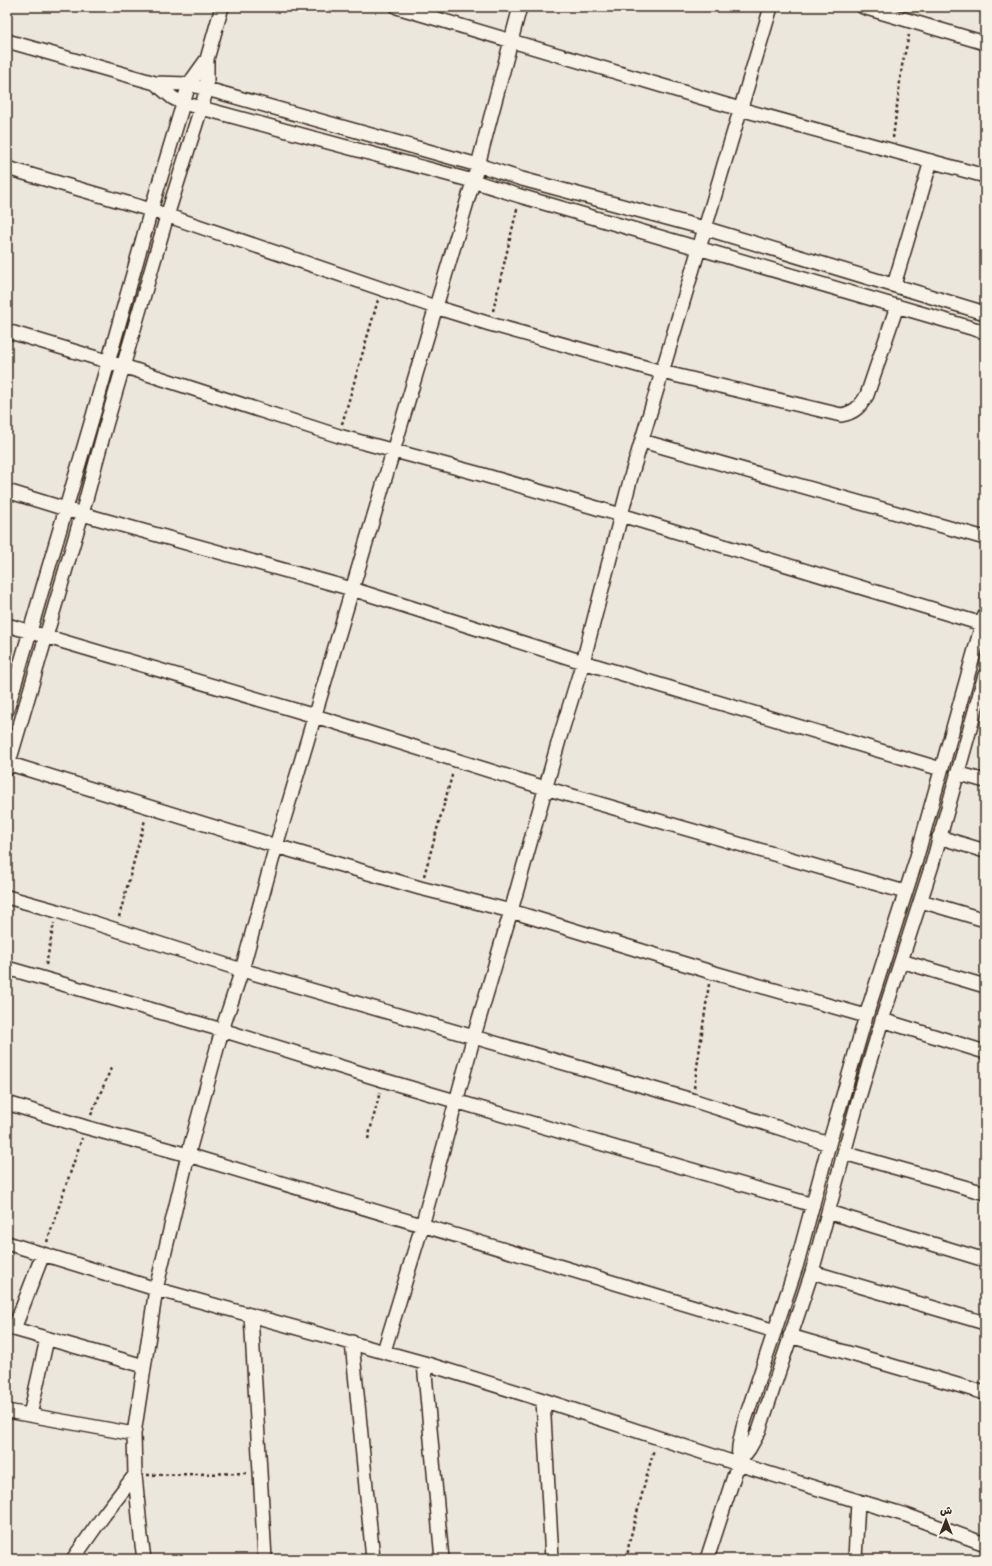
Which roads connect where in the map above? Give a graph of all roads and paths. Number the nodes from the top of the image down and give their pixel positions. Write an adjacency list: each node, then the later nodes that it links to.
1 (222, 7): 10 (street)
2 (397, 7): 8 (street)
3 (520, 7): 8 (street)
4 (771, 7): 16 (street)
5 (863, 7): 6 (street)
6 (912, 22): 9 (street); 17 (path)
7 (7, 41): 11 (street)
8 (512, 41): 16 (street); 19 (street)
9 (985, 43)
10 (208, 59): 12 (street); 13 (street)
11 (155, 82): 12 (street); 14 (street)
12 (189, 84): 13 (street); 14 (street)
13 (208, 90): 15 (street); 19 (street)
14 (183, 104): 15 (street); 24 (street)
15 (202, 108): 22 (street); 25 (street)
16 (740, 109): 17 (street); 26 (street)
17 (891, 151): 18 (street)
18 (931, 162): 21 (street); 28 (street)
19 (478, 165): 22 (street); 26 (street)
20 (7, 168): 24 (street)
21 (985, 176)
22 (473, 181): 23 (street); 31 (street)
23 (520, 196): 27 (street); 33 (path)
24 (151, 210): 25 (street); 36 (street)
25 (167, 216): 29 (street); 37 (street)
26 (704, 228): 27 (street); 28 (street)
27 (698, 248): 30 (street); 38 (street)
28 (894, 286): 32 (street)
29 (382, 288): 31 (street); 39 (path)
30 (897, 306): 35 (street); 38 (street)
31 (435, 307): 33 (street); 41 (street)
32 (985, 313)
33 (490, 324): 38 (street)
34 (7, 331): 36 (street)
35 (985, 332)
36 (108, 362): 37 (street); 43 (street)
37 (123, 366): 39 (street); 44 (street)
38 (662, 372): 40 (street)
39 (339, 436): 41 (street)
40 (642, 441): 45 (street); 46 (street)
41 (393, 452): 45 (street); 47 (street)
42 (7, 491): 43 (street)
43 (66, 508): 44 (street); 50 (street)
44 (82, 514): 47 (street); 51 (street)
45 (621, 515): 48 (street); 52 (street)
46 (985, 538)
47 (352, 589): 52 (street); 57 (street)
48 (983, 619): 54 (street)
49 (7, 625): 50 (street)
50 (30, 632): 51 (street); 55 (street)
51 (45, 637): 57 (street); 59 (street)
52 (583, 662): 60 (street); 63 (street)
53 (985, 675): 56 (street)
54 (958, 708): 56 (street); 60 (street)
55 (7, 710)
56 (974, 711): 61 (street)
57 (315, 716): 58 (street); 66 (street)
58 (456, 760): 63 (street); 68 (path)
59 (8, 765): 64 (street)
60 (941, 769): 69 (street)
61 (957, 773): 62 (street); 65 (street)
62 (985, 781)
63 (545, 788): 69 (street); 73 (street)
64 (148, 806): 66 (street); 75 (path)
65 (939, 837): 67 (street); 71 (street)
66 (276, 846): 68 (street); 78 (street)
67 (985, 851)
68 (420, 888): 73 (street)
69 (906, 892): 82 (street)
70 (7, 897): 72 (street)
71 (921, 901): 74 (street); 76 (street)
72 (57, 911): 75 (street); 80 (path)
73 (511, 911): 79 (street); 85 (street)
74 (985, 920)
75 (116, 929): 78 (street)
76 (901, 961): 81 (street); 83 (street)
77 (7, 968): 80 (street)
78 (242, 970): 84 (street); 85 (street)
79 (711, 972): 82 (street); 91 (path)
80 (43, 978): 84 (street)
81 (985, 986)
82 (866, 1016): 89 (street)
83 (882, 1020): 86 (street); 92 (street)
84 (222, 1030): 88 (street); 98 (street)
85 (474, 1036): 90 (street); 91 (street)
86 (985, 1052)
87 (112, 1066): 94 (path)
88 (383, 1080): 90 (street); 95 (path)
89 (843, 1096): 92 (street); 96 (street)
90 (457, 1100): 100 (street); 102 (street)
91 (692, 1100): 96 (street)
92 (858, 1101): 97 (street)
93 (7, 1103): 94 (street)
94 (86, 1127): 98 (street); 104 (path)
95 (368, 1139)
96 (829, 1144): 100 (street)
97 (844, 1153): 99 (street); 101 (street)
98 (188, 1156): 102 (street); 107 (street)
99 (985, 1193)
100 (813, 1205): 111 (street)
101 (828, 1212): 105 (street); 106 (street)
102 (422, 1226): 111 (street); 115 (street)
103 (7, 1243): 104 (street)
104 (43, 1254): 107 (street); 110 (street)
105 (985, 1260)
106 (812, 1272): 109 (street); 112 (street)
107 (156, 1289): 108 (street); 117 (street)
108 (251, 1315): 114 (street); 125 (street)
109 (985, 1323)
110 (11, 1328): 113 (street)
111 (774, 1331): 124 (street)
112 (790, 1336): 118 (street); 124 (street)
113 (47, 1339): 117 (street); 121 (street)
114 (352, 1342): 115 (street); 132 (street)
115 (384, 1351): 116 (street)
116 (424, 1363): 119 (street); 133 (street)
117 (144, 1366): 122 (street)
118 (985, 1393)
119 (543, 1400): 123 (street); 134 (street)
120 (7, 1411): 121 (street)
121 (30, 1415): 122 (street)
122 (134, 1434): 126 (street)
123 (658, 1437): 124 (street); 135 (path)
124 (738, 1464): 127 (street); 136 (street)
125 (260, 1473): 126 (path); 131 (street)
126 (135, 1476): 129 (street); 130 (street)
127 (858, 1502): 128 (street); 137 (street)
128 (985, 1544)
129 (73, 1559)
130 (144, 1559)
131 (265, 1559)
132 (373, 1559)
133 (442, 1559)
134 (552, 1559)
135 (627, 1559)
136 (707, 1559)
137 (854, 1559)

